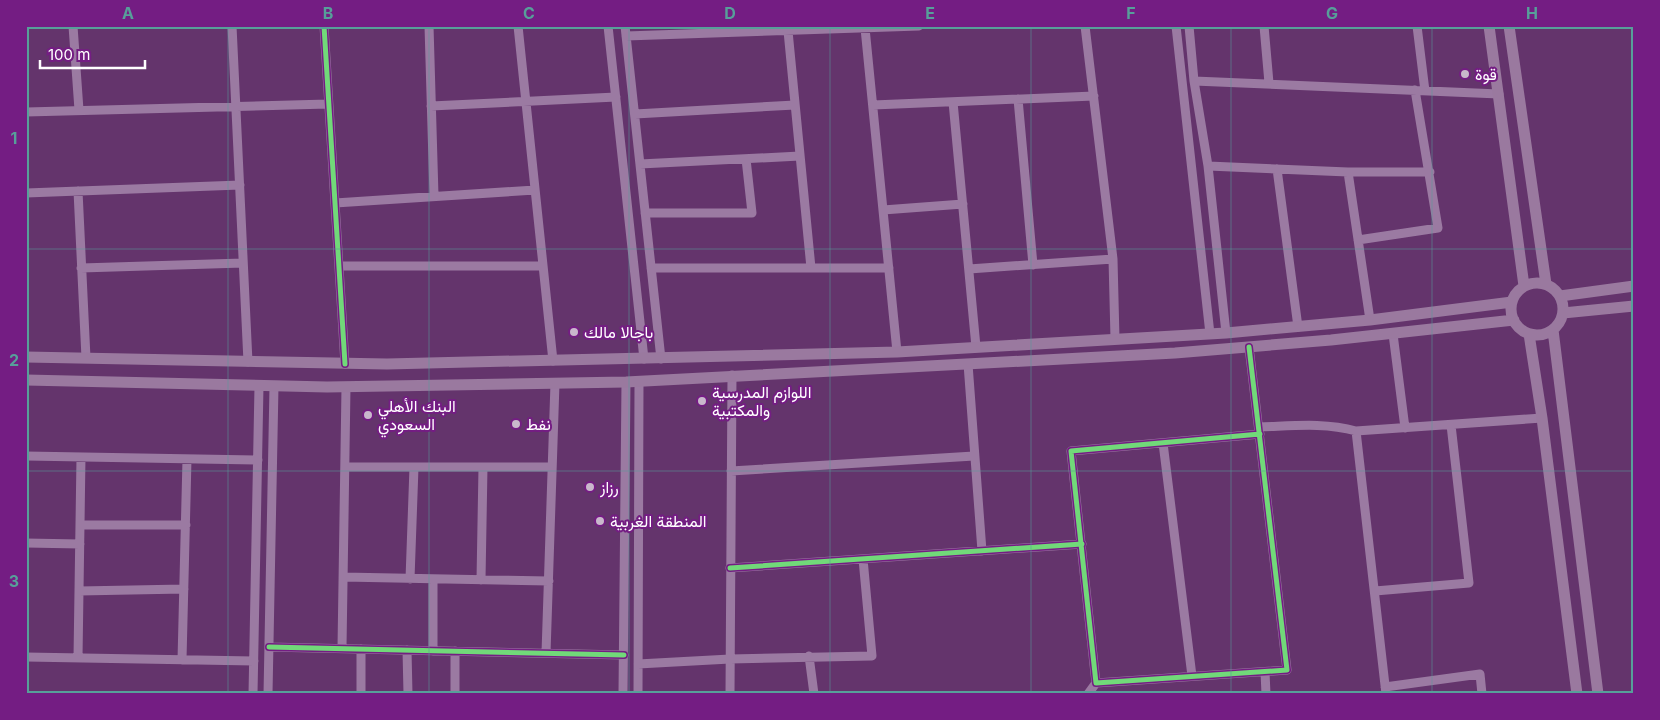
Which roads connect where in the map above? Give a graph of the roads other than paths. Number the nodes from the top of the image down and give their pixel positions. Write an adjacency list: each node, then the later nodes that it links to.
1 (73, 26): 34 (street)
2 (232, 26): 32 (street)
3 (324, 26): 29 (street)
4 (429, 26): 33 (street)
5 (518, 26): 27 (street)
6 (608, 26): 25 (street)
7 (625, 26): 18 (street)
8 (919, 26): 16 (street)
9 (1085, 26): 24 (street)
10 (1176, 26): 76 (street)
11 (1189, 26): 19 (street)
12 (1264, 26): 20 (street)
13 (1416, 26): 22 (street)
14 (1489, 26): 23 (main road)
15 (1509, 26): 64 (main road)
16 (866, 28): 17 (street); 31 (street)
17 (788, 31): 18 (street); 30 (street)
18 (626, 36): 36 (street)
19 (1194, 81): 20 (street); 40 (street)
20 (1269, 83): 21 (street)
21 (1415, 90): 22 (street); 43 (street)
22 (1425, 91): 23 (street)
23 (1498, 94): 65 (main road)
24 (1094, 96): 26 (street); 54 (street)
25 (616, 97): 27 (street); 85 (street)
26 (1018, 99): 28 (street); 56 (street)
27 (526, 102): 33 (street); 45 (street)
28 (954, 102): 31 (street); 50 (street)
29 (328, 104): 32 (street); 49 (street)
30 (795, 105): 36 (street); 37 (street)
31 (873, 105): 51 (street)
32 (236, 106): 34 (street); 44 (street)
33 (431, 106): 48 (street)
34 (79, 110): 35 (street)
35 (26, 112)
36 (635, 114): 39 (street)
37 (800, 156): 38 (street); 61 (street)
38 (746, 159): 39 (street); 52 (street)
39 (640, 164): 52 (street)
40 (1208, 166): 41 (street); 75 (street)
41 (1277, 169): 42 (street); 73 (street)
42 (1348, 172): 43 (street); 53 (street)
43 (1430, 172): 53 (street)
44 (240, 185): 46 (street); 55 (street)
45 (535, 190): 48 (street); 58 (street)
46 (78, 191): 47 (street); 59 (street)
47 (26, 193)
48 (434, 196): 49 (street)
49 (335, 202): 57 (street)
50 (963, 204): 51 (street); 63 (street)
51 (883, 210): 62 (street)
52 (645, 213): 60 (street)
53 (1358, 240): 71 (street)
54 (1113, 259): 56 (street); 79 (street)
55 (244, 263): 59 (street); 88 (street)
56 (1033, 264): 63 (street)
57 (339, 266): 58 (street); 89 (street)
58 (543, 266): 87 (street)
59 (81, 268): 84 (street)
60 (652, 268): 61 (street); 86 (street)
61 (810, 268): 62 (street)
62 (889, 268): 82 (street)
63 (969, 268): 80 (street)
64 (1546, 284): 65 (main road); 67 (main road)
65 (1524, 286): 68 (main road)
66 (1634, 286): 67 (main road)
67 (1560, 296): 70 (main road)
68 (1512, 302): 71 (main road); 72 (main road)
69 (1634, 306): 70 (main road)
70 (1563, 313): 74 (main road)
71 (1370, 320): 73 (main road)
72 (1514, 320): 77 (main road); 78 (main road)
73 (1298, 326): 75 (main road)
74 (1553, 330): 78 (main road); 163 (main road)
75 (1226, 333): 76 (main road)
76 (1210, 334): 79 (main road)
77 (1392, 334): 81 (main road); 101 (street)
78 (1529, 334): 99 (main road)
79 (1115, 338): 80 (main road)
80 (976, 347): 82 (main road)
81 (1249, 347): 90 (main road); 102 (street)
82 (897, 352): 86 (main road)
83 (26, 357): 84 (main road)
84 (86, 358): 88 (main road)
85 (644, 359): 86 (main road); 87 (main road)
86 (661, 359)
87 (553, 361): 89 (main road)
88 (248, 362): 89 (main road)
89 (345, 364)
90 (968, 364): 91 (main road); 106 (street)
91 (732, 375): 93 (main road); 114 (street)
92 (26, 380): 96 (main road)
93 (639, 381): 94 (main road); 145 (street)
94 (626, 382): 95 (main road); 138 (street)
95 (554, 383): 98 (main road); 113 (street)
96 (260, 386): 97 (main road); 109 (street)
97 (274, 386): 98 (main road); 131 (street)
98 (346, 387): 110 (street)
99 (1542, 418): 100 (street); 162 (main road)
100 (1451, 425): 101 (street); 130 (street)
101 (1405, 428): 103 (street)
102 (1259, 431): 103 (street); 104 (street); 146 (street)
103 (1356, 431): 130 (street)
104 (1163, 443): 119 (street); 147 (street)
105 (26, 456): 107 (street)
106 (974, 456): 114 (street); 120 (street)
107 (81, 457): 108 (street); 115 (street)
108 (187, 459): 109 (street); 116 (street)
109 (258, 460): 144 (street)
110 (344, 467): 111 (street); 123 (street)
111 (414, 467): 112 (street); 124 (street)
112 (483, 467): 113 (street); 126 (street)
113 (552, 467): 127 (street)
114 (731, 471): 122 (street)
115 (80, 525): 116 (street); 118 (street)
116 (186, 525): 128 (street)
117 (26, 543): 118 (street)
118 (80, 544): 129 (street)
119 (1082, 544): 120 (street); 148 (street)
120 (982, 551): 121 (street)
121 (864, 559): 122 (street); 139 (street)
122 (730, 568): 142 (street)
123 (343, 577): 124 (street); 132 (street)
124 (410, 579): 125 (street)
125 (433, 579): 126 (street); 135 (street)
126 (481, 580): 127 (street)
127 (549, 581): 137 (street)
128 (184, 589): 129 (street); 143 (street)
129 (79, 591): 141 (street)
130 (1375, 591): 149 (street)
131 (269, 647): 132 (street); 151 (street)
132 (342, 648): 133 (street)
133 (361, 649): 134 (street); 152 (street)
134 (407, 650): 135 (street); 153 (street)
135 (433, 650): 136 (street)
136 (455, 651): 137 (street); 154 (street)
137 (546, 653): 138 (street)
138 (624, 655): 155 (street)
139 (810, 656): 142 (street); 158 (street)
140 (26, 657): 141 (street)
141 (78, 658): 143 (street)
142 (730, 659): 145 (street); 157 (street)
143 (182, 660): 144 (street)
144 (254, 661): 150 (street)
145 (638, 664): 156 (street)
146 (1264, 672): 147 (street); 160 (street)
147 (1192, 676): 148 (street)
148 (1096, 683): 159 (street)
149 (1386, 691): 161 (street)
150 (253, 694)
151 (268, 694)
152 (361, 694)
153 (408, 694)
154 (456, 694)
155 (624, 694)
156 (638, 694)
157 (730, 694)
158 (814, 694)
159 (1088, 694)
160 (1266, 694)
161 (1482, 694)
162 (1578, 694)
163 (1598, 694)

